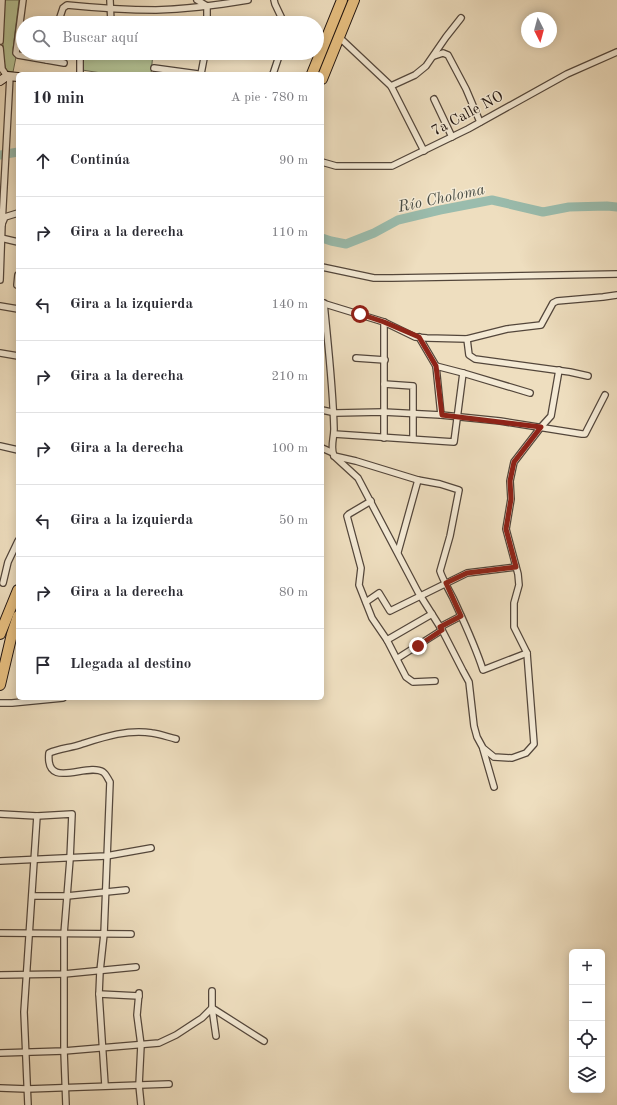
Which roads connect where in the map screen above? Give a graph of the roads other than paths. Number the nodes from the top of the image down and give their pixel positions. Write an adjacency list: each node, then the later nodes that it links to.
1 (2, 0): 18 (street)
2 (23, 0): 11 (street)
3 (110, 0): 10 (street)
4 (196, 0): 9 (street)
5 (248, 0): 9 (street)
6 (274, 0): 15 (street)
7 (342, 0): 19 (highway)
8 (354, 0): 17 (highway)
9 (211, 4): 10 (street); 14 (street)
10 (110, 9): 12 (street); 13 (street)
11 (21, 16)
12 (60, 16)
13 (110, 16)
14 (208, 16)
15 (281, 16)
16 (461, 18): 22 (street)
17 (339, 37): 35 (highway); 37 (street)
18 (0, 42)
19 (324, 44)
20 (0, 48): 36 (street)
21 (617, 52): 39 (street, 7a Calle NO)
22 (432, 58): 37 (street); 39 (street)
23 (47, 60): 28 (street)
24 (80, 60): 30 (street)
25 (203, 60): 32 (street)
26 (278, 60): 33 (street)
27 (318, 60): 34 (highway)
28 (64, 64)
29 (154, 68): 31 (street)
30 (80, 72)
31 (185, 72)
32 (200, 72)
33 (274, 72)
34 (313, 72)
35 (324, 74)
36 (9, 78): 44 (street)
37 (391, 86): 41 (street)
38 (434, 99): 40 (street)
39 (480, 122): 40 (street, 7a Calle NO)
40 (452, 137): 41 (street, 7a Calle NO)
41 (424, 151): 42 (street, 7a Calle NO)
42 (324, 163)
43 (16, 214): 44 (street)
44 (1, 223): 45 (street)
45 (1, 238): 46 (street); 49 (street)
46 (16, 242)
47 (324, 267): 48 (street)
48 (617, 274)
49 (0, 280)
50 (617, 295): 57 (street)
51 (324, 303): 55 (street)
52 (0, 306): 53 (street)
53 (16, 309)
54 (324, 314): 70 (street)
55 (384, 322): 56 (street); 61 (street)
56 (419, 337): 57 (street); 62 (street)
57 (467, 339): 63 (street)
58 (0, 353): 59 (street)
59 (16, 356)
60 (356, 358): 61 (street)
61 (385, 360): 66 (street)
62 (436, 366): 64 (street); 73 (street)
63 (559, 370): 65 (street); 75 (street)
64 (463, 373): 67 (street); 74 (street)
65 (588, 376)
66 (384, 384): 71 (street); 72 (street)
67 (530, 393)
68 (605, 395): 75 (street)
69 (324, 410): 70 (street)
70 (333, 412): 71 (street); 76 (street)
71 (384, 412): 72 (street); 77 (street)
72 (414, 412): 73 (street); 78 (street)
73 (442, 415): 74 (street)
74 (457, 416): 75 (street); 78 (street)
75 (541, 427): 87 (street)
76 (334, 434): 77 (street); 82 (street)
77 (384, 438): 78 (street)
78 (413, 439)
79 (0, 446): 81 (street)
80 (324, 449): 82 (street)
81 (16, 450)
82 (333, 454): 83 (street); 84 (street)
83 (418, 480): 86 (street); 89 (street)
84 (371, 501): 86 (street); 92 (street)
85 (16, 545): 88 (street)
86 (398, 552): 91 (street)
87 (516, 567): 89 (street); 100 (street)
88 (3, 583)
89 (446, 583): 91 (street); 94 (street)
90 (16, 594): 95 (highway)
91 (420, 596): 92 (street); 93 (street)
92 (366, 602): 99 (street)
93 (432, 614): 96 (street); 99 (street)
94 (461, 616): 96 (street); 100 (street)
95 (3, 617): 97 (highway)
96 (441, 629): 101 (street); 107 (street)
97 (0, 634)
98 (15, 634): 103 (highway)
99 (387, 640): 101 (street)
100 (527, 653): 107 (street)
101 (398, 658): 102 (street)
102 (435, 681)
103 (0, 685)
104 (47, 700): 105 (street)
105 (0, 703)
106 (176, 739): 112 (street)
107 (483, 748): 108 (street)
108 (494, 786)
109 (0, 814): 110 (street)
110 (37, 816): 113 (street); 114 (street)
111 (151, 848): 112 (street)
112 (106, 856): 113 (street); 117 (street)
113 (70, 859): 114 (street); 119 (street)
114 (34, 860): 115 (street); 118 (street)
115 (0, 862)
116 (126, 890): 117 (street)
117 (105, 893): 119 (street); 123 (street)
118 (32, 896): 119 (street); 121 (street)
119 (67, 896): 122 (street)
120 (0, 933): 121 (street)
121 (30, 934): 122 (street); 129 (street)
122 (64, 934): 123 (street); 127 (street)
123 (104, 934): 124 (street); 126 (street)
124 (131, 934)
125 (136, 967): 126 (street)
126 (100, 971): 127 (street); 131 (street)
127 (64, 974): 129 (street); 137 (street)
128 (0, 975): 129 (street)
129 (27, 975): 138 (street)
130 (212, 991): 132 (street)
131 (100, 994): 135 (street); 136 (street)
132 (212, 1008): 133 (street); 134 (street); 135 (street)
133 (216, 1036)
134 (264, 1042)
135 (140, 1045): 136 (street); 142 (street)
136 (103, 1047): 137 (street); 141 (street)
137 (64, 1050): 138 (street); 143 (street)
138 (26, 1052): 139 (street); 145 (street)
139 (0, 1053)
140 (169, 1084): 142 (street)
141 (105, 1085): 142 (street); 143 (street)
142 (139, 1085): 148 (street)
143 (66, 1087): 145 (street); 147 (street)
144 (0, 1088): 145 (street)
145 (27, 1089): 146 (street)
146 (28, 1105)
147 (66, 1105)
148 (141, 1105)

